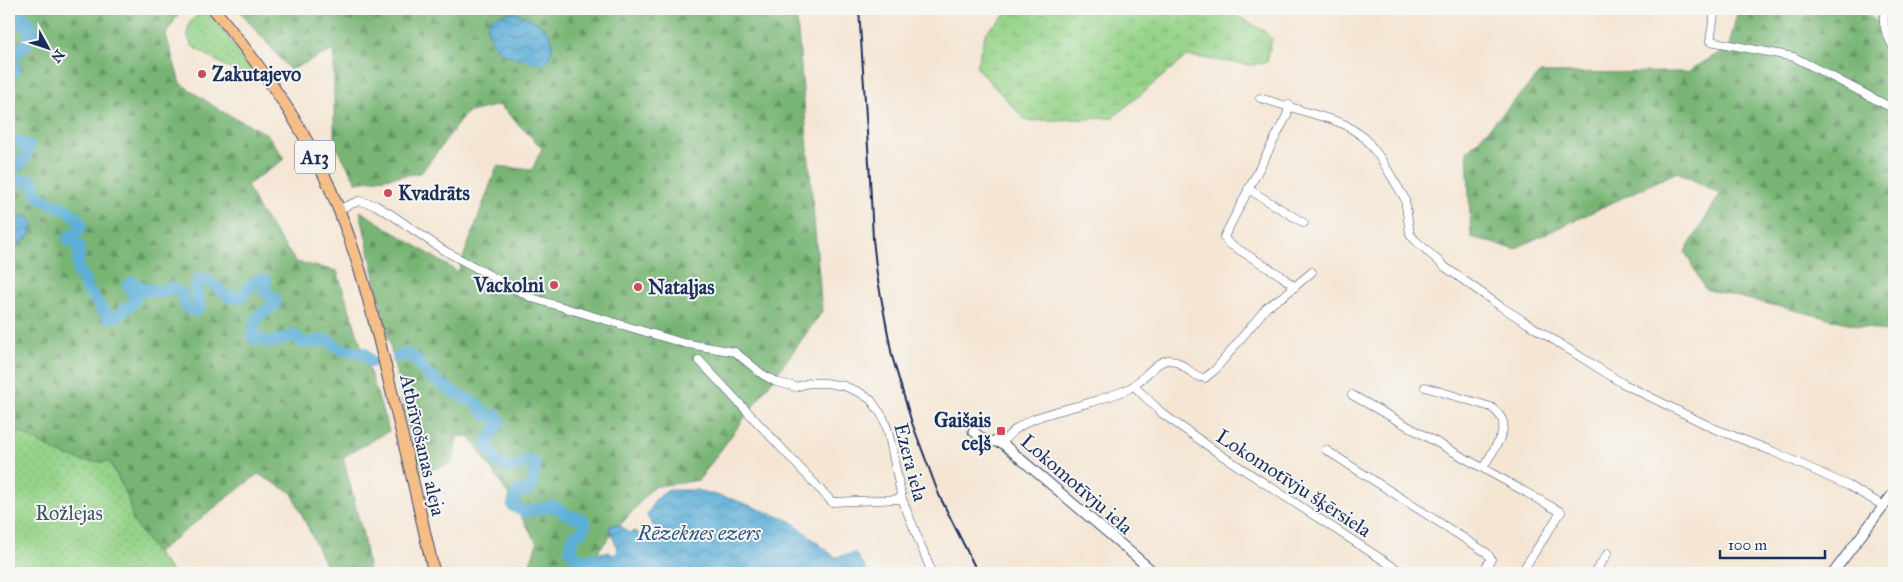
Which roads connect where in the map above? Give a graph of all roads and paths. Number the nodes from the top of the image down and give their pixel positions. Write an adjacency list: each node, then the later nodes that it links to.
1 (214, 9): 9 (main road, A13)
2 (1715, 9): 7 (street)
3 (1886, 9): 4 (street)
4 (1894, 48)
5 (1260, 98): 6 (street)
6 (1289, 105): 8 (street); 23 (street)
7 (1894, 109)
8 (1248, 190): 10 (street); 12 (street)
9 (339, 209): 22 (street, Ezera iela); 25 (main road, Atbrīvošanas aleja / A13)
10 (1304, 223)
11 (1312, 272): 12 (street)
12 (1295, 287): 14 (street)
13 (699, 360): 22 (street)
14 (1134, 386): 18 (street); 28 (street, Lokomotīvju šķērsiela)
15 (1425, 388): 20 (street)
16 (1352, 395): 20 (street)
17 (973, 432): 18 (street, Lokomotīvju iela)
18 (1002, 443): 27 (street, Lokomotīvju iela)
19 (1326, 450): 29 (street)
20 (1483, 468): 30 (street)
21 (1894, 492): 23 (street)
22 (902, 499): 26 (street, Ezera iela)
23 (1884, 506): 32 (street)
24 (1608, 553): 31 (street)
25 (434, 573)
26 (932, 573)
27 (1155, 573)
28 (1403, 573)
29 (1482, 573)
30 (1521, 573)
31 (1594, 573)
32 (1833, 573)

